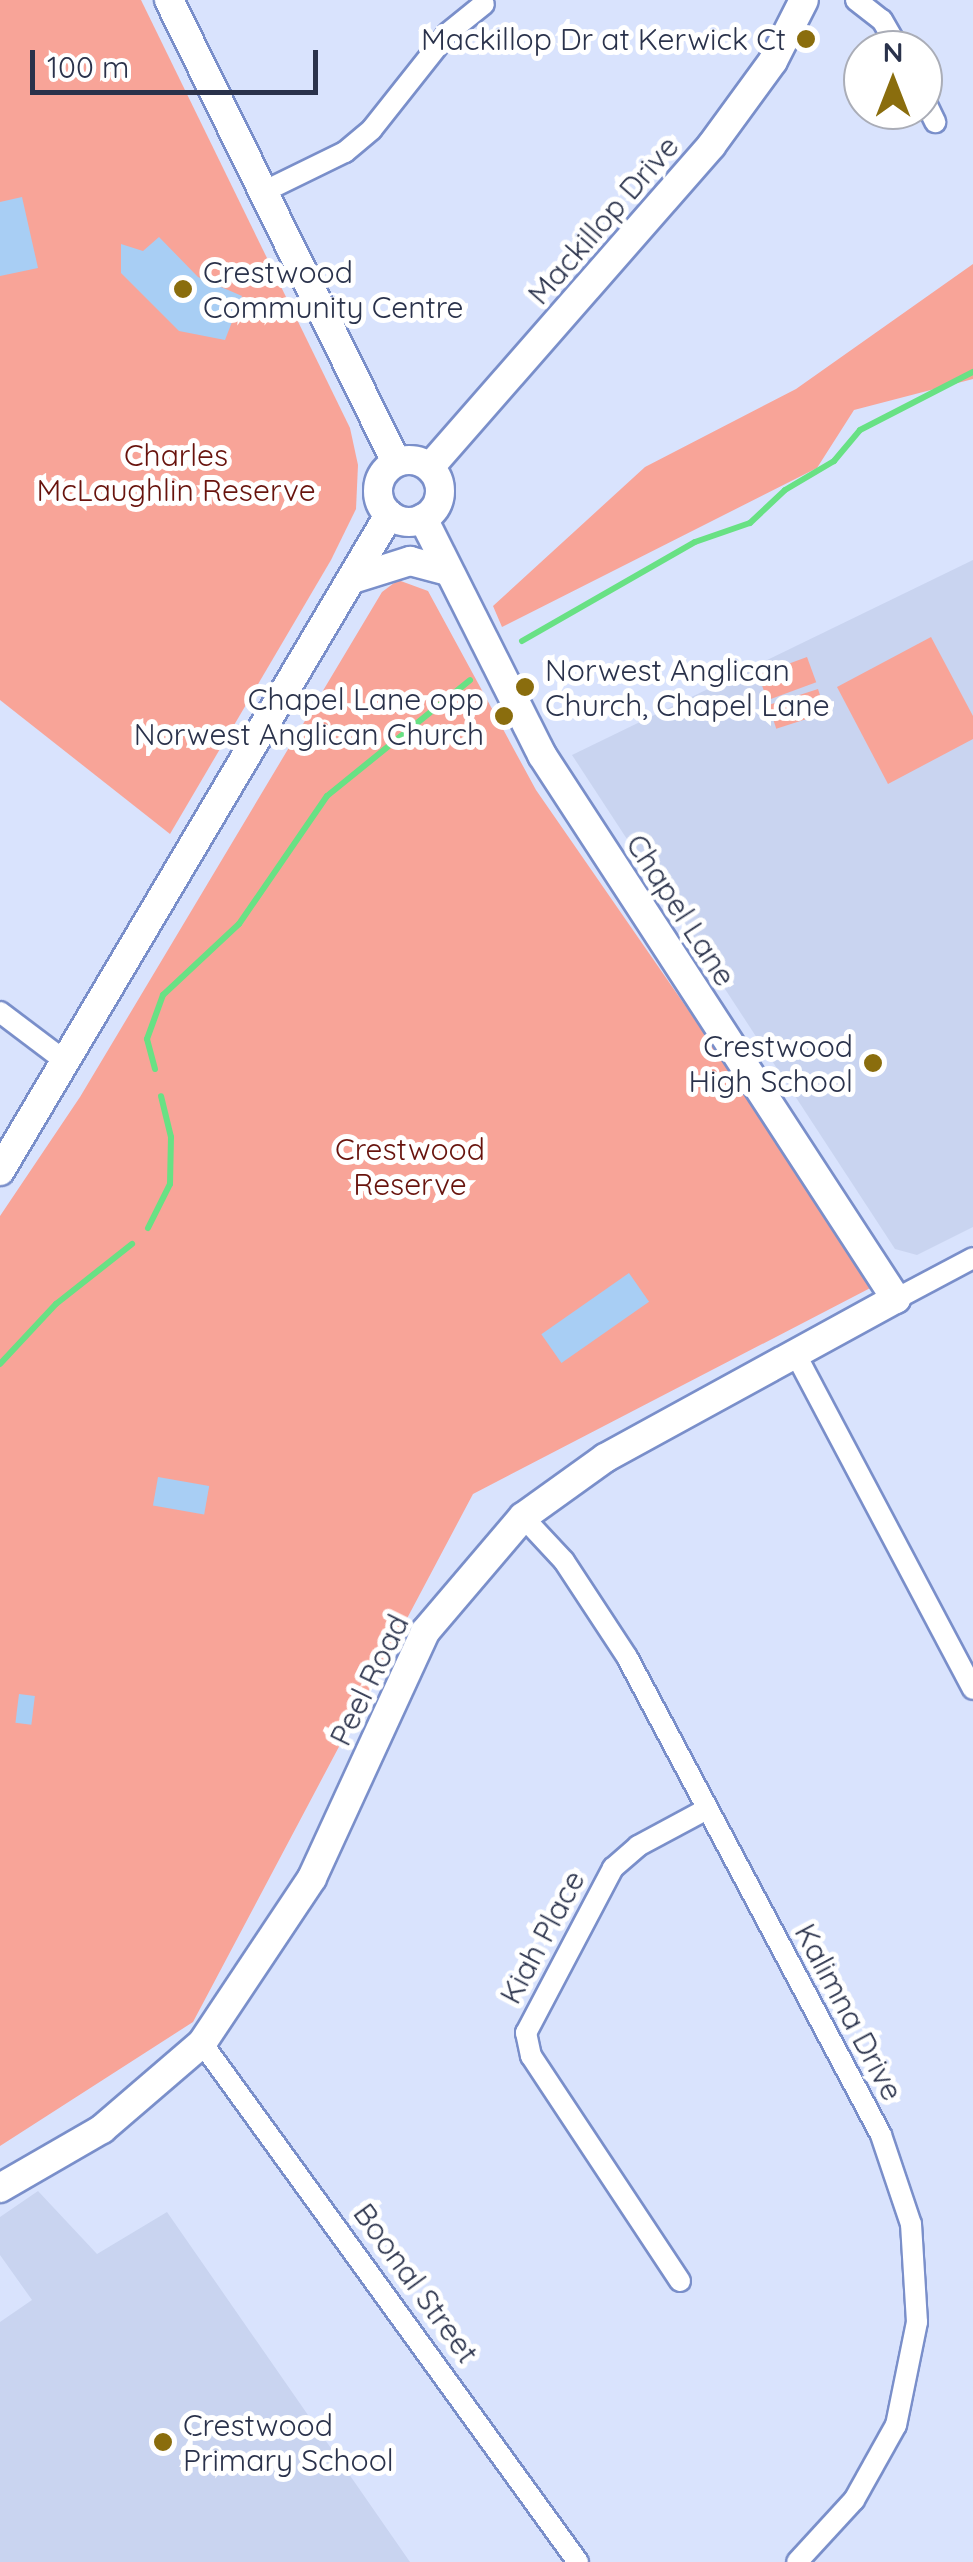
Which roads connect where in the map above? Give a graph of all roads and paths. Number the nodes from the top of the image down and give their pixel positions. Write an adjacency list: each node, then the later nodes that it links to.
1 (169, 0): 6 (street)
2 (804, 0): 8 (street, Mackillop Drive)
3 (856, 0): 5 (street)
4 (484, 4): 6 (street)
5 (888, 30)
6 (263, 192): 7 (street)
7 (396, 462): 8 (street); 9 (street)
8 (430, 467): 10 (street)
9 (389, 515): 10 (street); 12 (street)
10 (423, 518): 11 (street, Chapel Lane)
11 (448, 570): 12 (street); 17 (street, Chapel Lane)
12 (356, 578): 14 (street)
13 (0, 1012): 14 (street)
14 (66, 1062): 15 (street)
15 (0, 1172)
16 (973, 1258): 17 (street)
17 (896, 1299): 18 (street, Peel Road)
18 (796, 1353): 19 (street, Peel Road); 20 (street)
19 (523, 1517): 21 (street, Kalimna Drive); 22 (street, Peel Road)
20 (973, 1689)
21 (707, 1809): 24 (street, Kiah Place); 26 (street, Kalimna Drive)
22 (202, 2043): 23 (street, Peel Road); 25 (street, Boonal Street)
23 (0, 2188)
24 (680, 2281)
25 (578, 2562)
26 (797, 2562)

